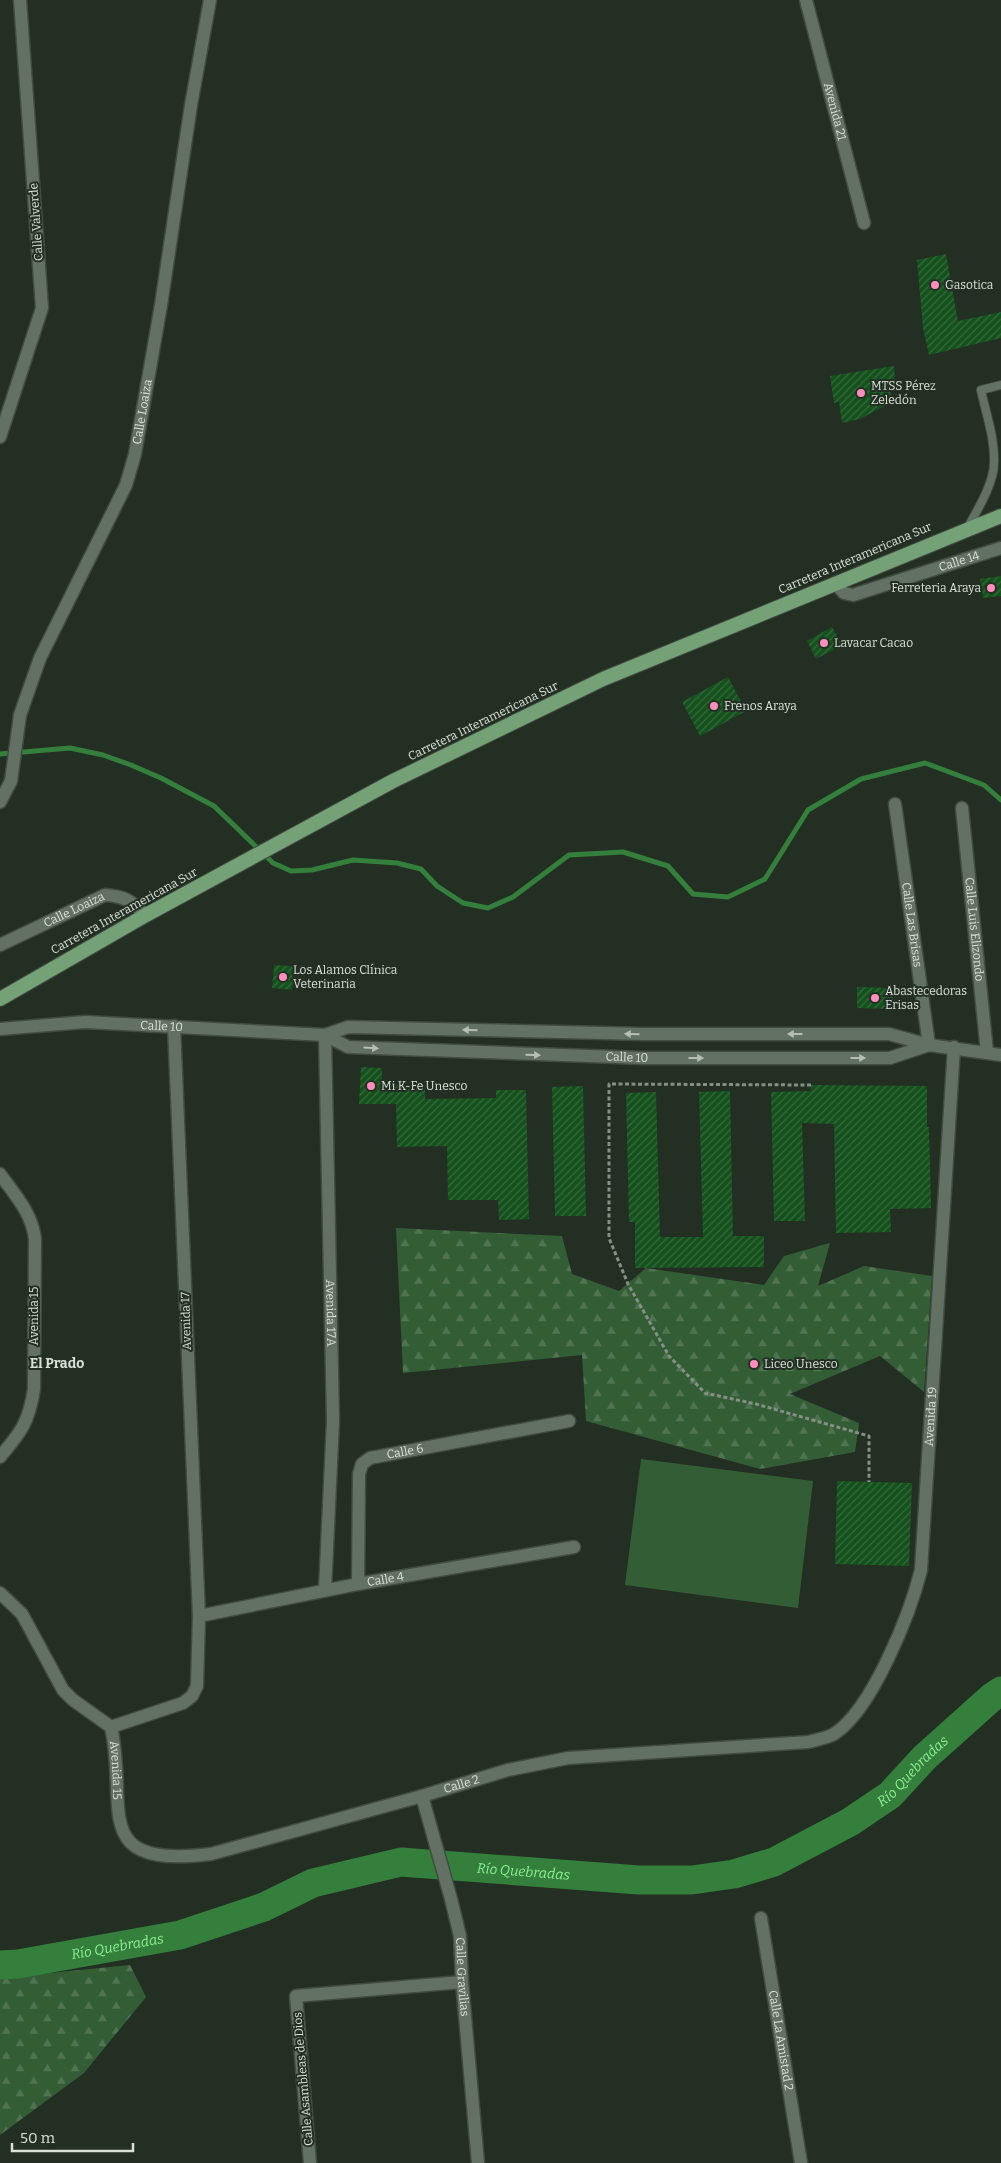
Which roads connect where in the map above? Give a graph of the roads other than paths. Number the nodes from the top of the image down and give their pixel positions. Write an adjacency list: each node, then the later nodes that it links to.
1 (20, 0): 6 (street, Calle Valverde)
2 (210, 0): 12 (street, Calle Loaiza)
3 (806, 0): 4 (street, Avenida 21)
4 (864, 222)
5 (1001, 384): 7 (lane)
6 (0, 437)
7 (998, 463): 9 (lane)
8 (1001, 516): 9 (highway, Carretera Interamericana Sur)
9 (968, 527): 11 (highway, Carretera Interamericana Sur)
10 (1001, 548): 11 (street, Calle 14)
11 (835, 583): 15 (highway, Carretera Interamericana Sur)
12 (0, 802)
13 (896, 804): 23 (street, Calle Las Brisas)
14 (962, 808): 25 (street, Calle Luis Elizondo)
15 (146, 915): 16 (street, Calle Loaiza); 17 (highway, Carretera Interamericana Sur)
16 (0, 942)
17 (0, 998)
18 (174, 1026): 19 (street, Calle 10); 21 (street, Calle 10); 34 (street, Avenida 17)
19 (19, 1028): 20 (street, Calle 10); 22 (street)
20 (0, 1029)
21 (325, 1035): 23 (street, Calle 10, one-way to 21); 23 (street, Calle 10, one-way to 23); 32 (street, Avenida 17A)
22 (0, 1040)
23 (929, 1045): 24 (street, Calle 10)
24 (954, 1047): 25 (street, Calle 10); 36 (street, Avenida 19)
25 (987, 1052): 26 (street, Calle 10)
26 (1001, 1055)
27 (0, 1174): 29 (street, Avenida 15)
28 (569, 1421): 31 (street, Calle 6)
29 (0, 1457)
30 (574, 1547): 31 (street, Calle 4)
31 (358, 1584): 32 (street, Calle 4)
32 (325, 1590): 34 (street, Calle 4)
33 (0, 1593): 35 (street, Avenida 15)
34 (199, 1616): 35 (street, Avenida 17)
35 (111, 1727): 38 (street, Avenida 15)
36 (808, 1742): 37 (street, Calle 2)
37 (422, 1796): 38 (street, Calle 2); 40 (street, Calle Gravilias)
38 (126, 1840)
39 (761, 1918): 43 (street, Calle La Amistad 2)
40 (462, 1982): 41 (street, Calle Asambleas de Dios); 42 (street, Calle Gravilias)
41 (310, 2163)
42 (478, 2163)
43 (802, 2163)

